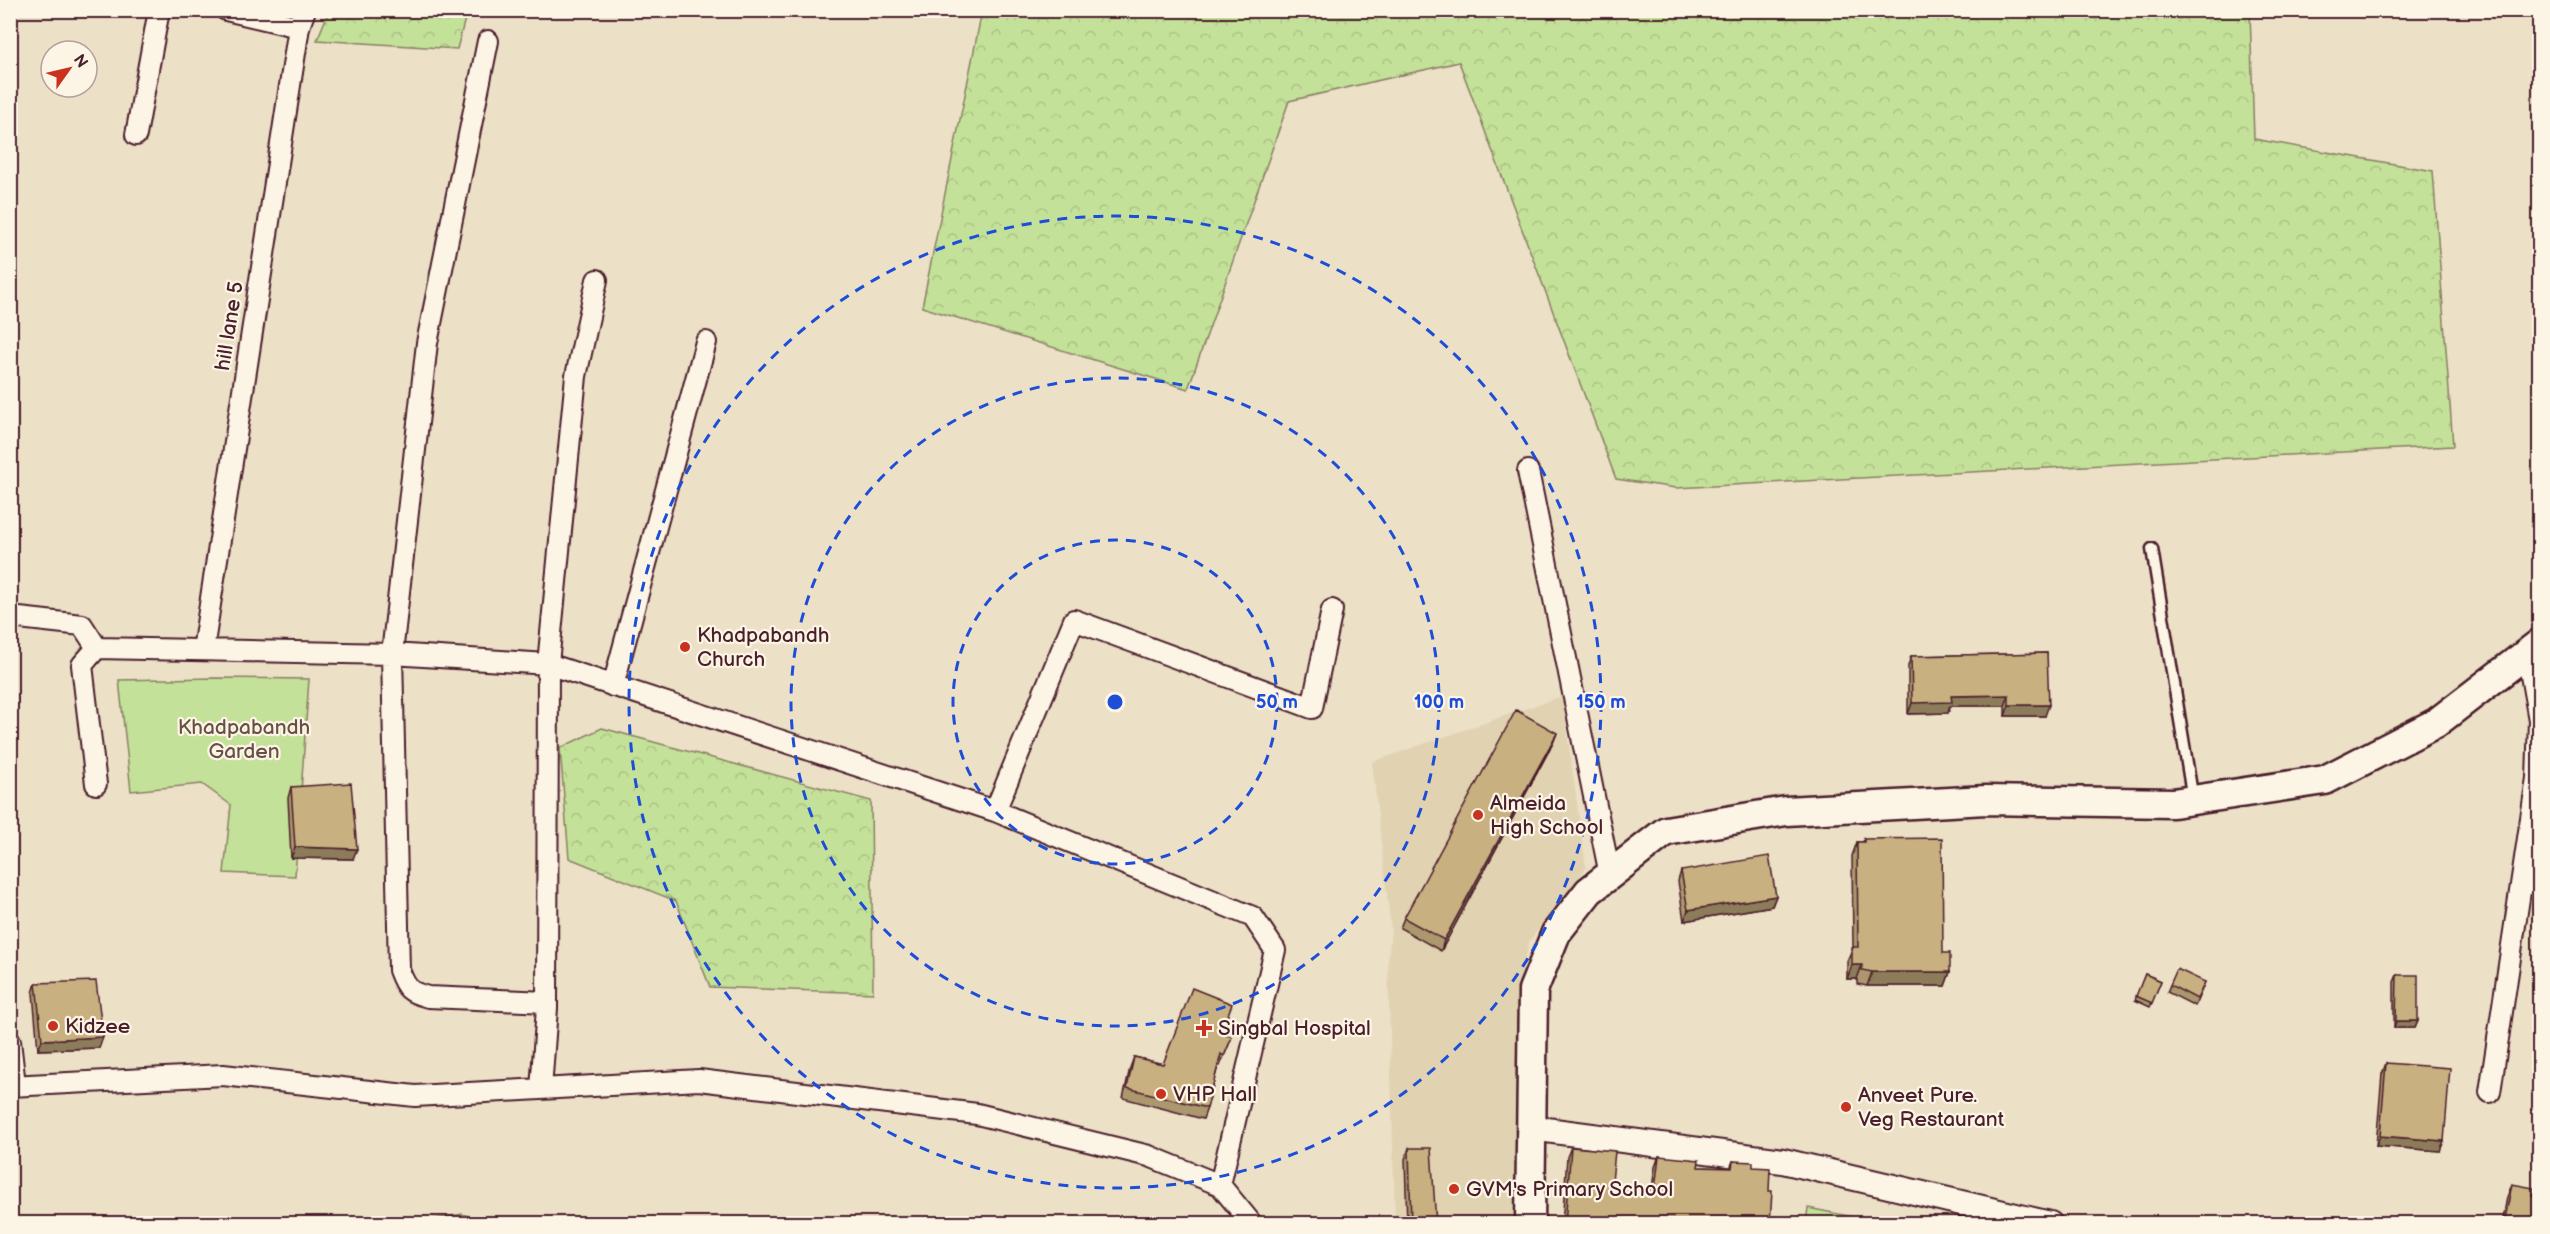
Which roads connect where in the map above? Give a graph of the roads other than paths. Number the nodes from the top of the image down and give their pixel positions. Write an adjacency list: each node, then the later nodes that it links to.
1 (159, 10): 5 (street)
2 (226, 10): 3 (street)
3 (302, 19): 14 (street, hill lane 5)
4 (488, 41): 15 (street)
5 (136, 135)
6 (597, 280): 16 (street)
7 (706, 342): 17 (street)
8 (1528, 471): 21 (street)
9 (2152, 549): 19 (lane)
10 (1332, 610): 20 (street)
11 (10, 618): 12 (street)
12 (97, 648): 14 (street); 18 (street)
13 (2533, 648): 19 (main road); 22 (street)
14 (203, 650): 15 (street)
15 (392, 654): 16 (street); 23 (street)
16 (548, 664): 17 (street); 23 (street)
17 (613, 686): 20 (street)
18 (96, 784)
19 (2194, 800): 21 (main road)
20 (994, 811): 29 (street)
21 (1610, 875): 28 (main road)
22 (2530, 884): 27 (street)
23 (547, 1002): 26 (street)
24 (10, 1041): 25 (street)
25 (13, 1086): 26 (street)
26 (541, 1089): 29 (street)
27 (2490, 1092)
28 (1531, 1128): 31 (main road); 32 (street)
29 (1221, 1185): 30 (street)
30 (1252, 1224)
31 (1530, 1224)
32 (2050, 1224)

